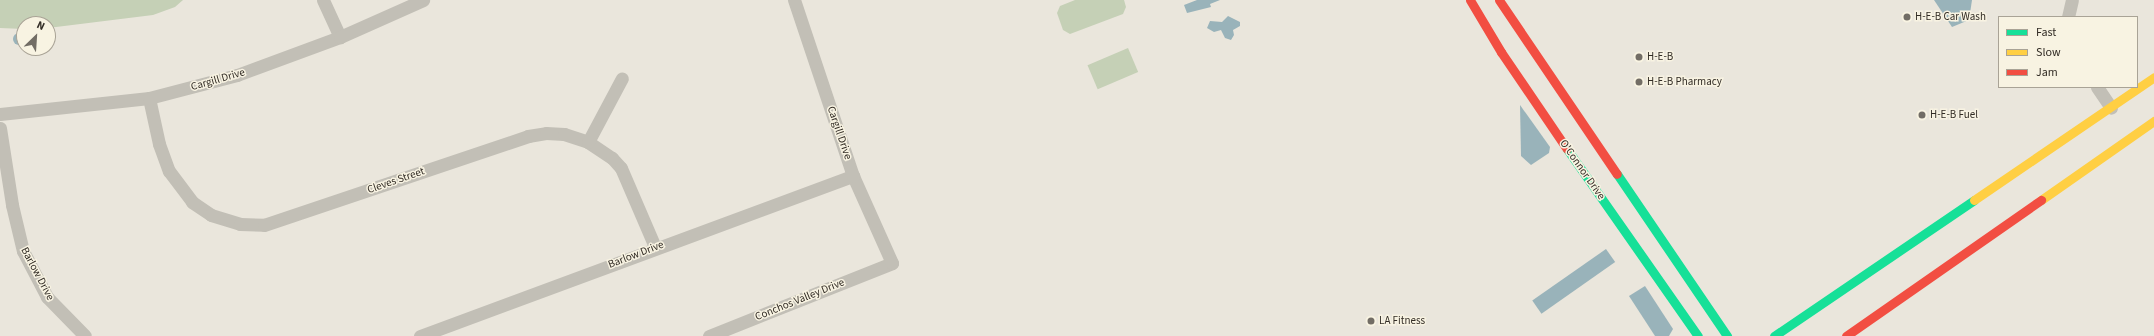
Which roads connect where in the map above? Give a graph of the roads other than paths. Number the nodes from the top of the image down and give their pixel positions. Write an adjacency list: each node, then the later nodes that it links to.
1 (323, 0): 9 (street)
2 (423, 0): 9 (street, Cargill Drive)
3 (794, 0): 22 (street, Cargill Drive)
4 (1470, 0): 8 (main road, O'Connor Drive)
5 (1499, 0): 21 (main road)
6 (2072, 0): 7 (street)
7 (2068, 16)
8 (1481, 20): 12 (main road); 31 (main road, O'Connor Drive)
9 (340, 37): 14 (street, Cargill Drive)
10 (2154, 77): 15 (main road)
11 (622, 78): 20 (street)
12 (1531, 78)
13 (2098, 88): 15 (street)
14 (149, 98): 16 (street, Cargill Drive); 20 (street, Cleves Street)
15 (2111, 108): 33 (main road)
16 (0, 114)
17 (2154, 121): 34 (main road)
18 (0, 128): 28 (street, Barlow Drive)
19 (1581, 141): 21 (main road)
20 (588, 142): 25 (street, Cleves Street)
21 (1594, 143): 24 (main road)
22 (853, 176): 25 (street, Barlow Drive); 26 (street, Cargill Drive)
23 (1618, 195): 24 (main road)
24 (1648, 220): 32 (main road)
25 (655, 247): 29 (street, Barlow Drive)
26 (892, 264): 27 (street, Conchos Valley Drive)
27 (726, 333): 30 (street, Conchos Valley Drive)
28 (85, 336)
29 (420, 336)
30 (709, 336)
31 (1698, 336)
32 (1727, 336)
33 (1774, 336)
34 (1846, 336)

